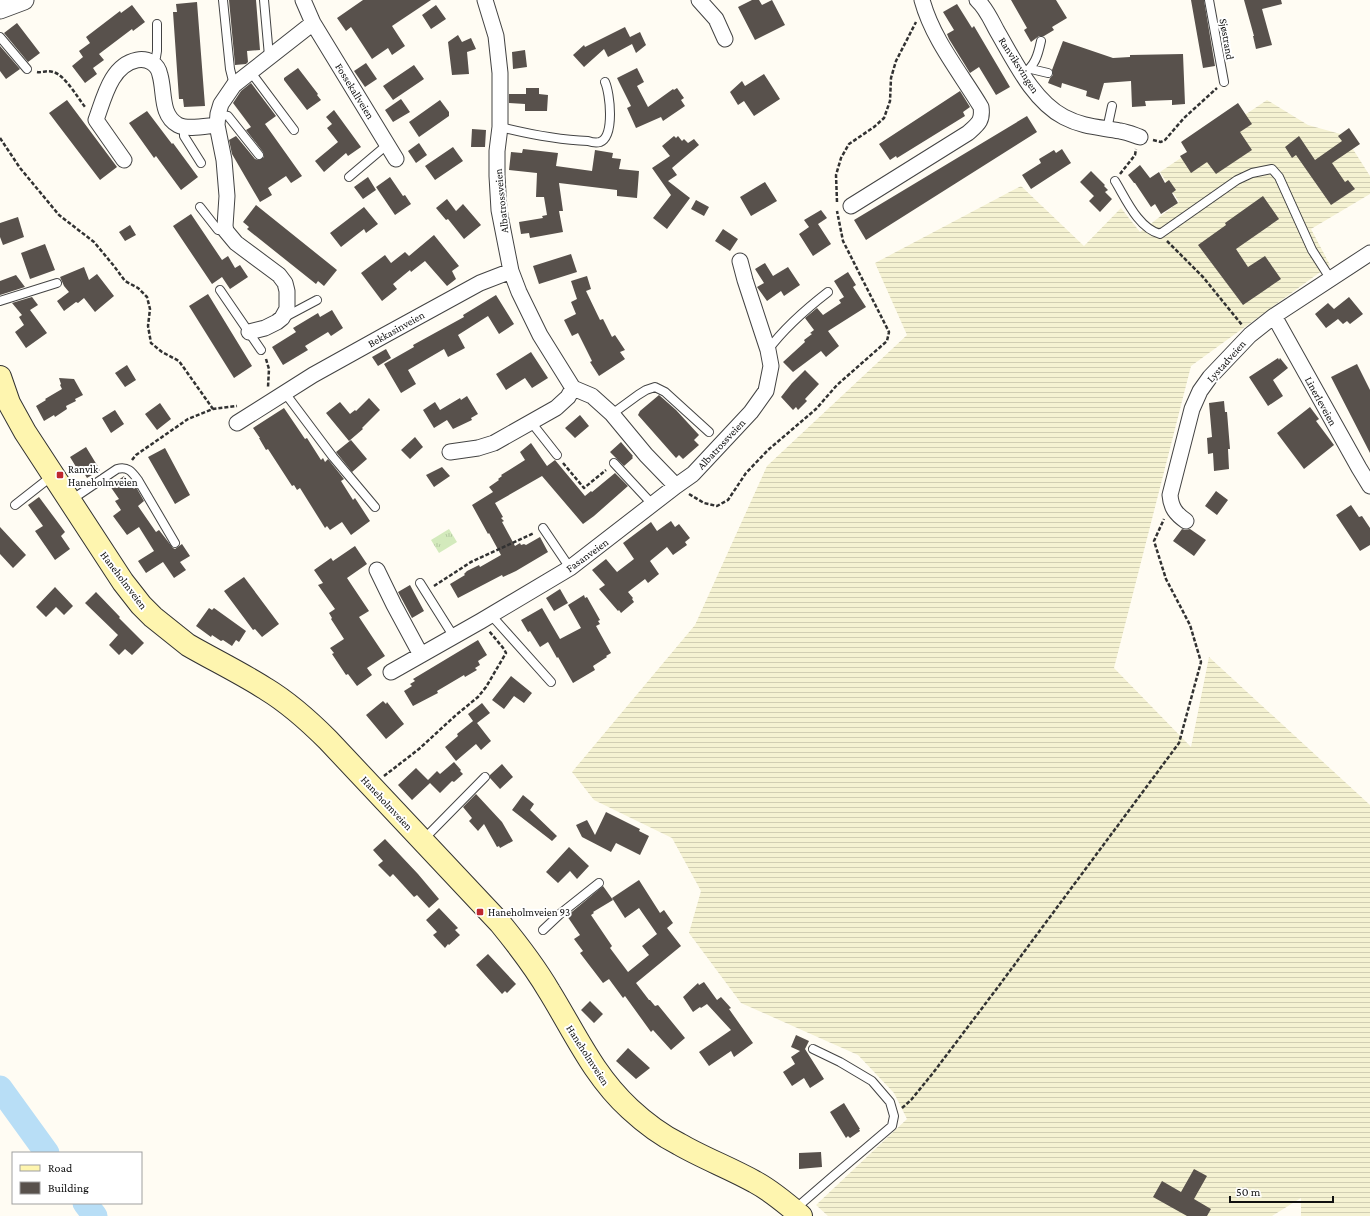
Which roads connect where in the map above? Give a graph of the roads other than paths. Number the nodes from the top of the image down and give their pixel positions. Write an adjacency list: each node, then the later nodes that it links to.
1 (24, 0): 10 (street)
2 (222, 0): 24 (lane)
3 (264, 0): 16 (lane)
4 (303, 0): 11 (street, Fossekallveien)
5 (485, 0): 27 (street, Albatrossveien)
6 (699, 0): 14 (street)
7 (922, 0): 39 (street)
8 (1209, 0): 23 (lane, Sjøstrand)
9 (981, 1): 20 (street, Ranviksvingen)
10 (0, 9)
11 (313, 23): 16 (street); 32 (street, Fossekallveien)
12 (157, 24): 17 (lane)
13 (0, 37): 18 (lane)
14 (725, 39)
15 (1042, 42): 20 (lane)
16 (269, 56): 19 (street)
17 (151, 62): 28 (street); 35 (street)
18 (27, 69)
19 (250, 71): 24 (street); 30 (lane)
20 (1027, 71): 21 (lane); 29 (street, Ranviksvingen)
21 (1048, 73)
22 (605, 82): 27 (lane)
23 (1224, 82)
24 (234, 85): 26 (street)
25 (1112, 106): 29 (lane)
26 (218, 120): 28 (street); 33 (lane); 41 (street)
27 (500, 127): 44 (street, Albatrossveien)
28 (184, 128): 36 (lane)
29 (1107, 129): 31 (street, Ranviksvingen)
30 (294, 130)
31 (1140, 137)
32 (388, 144): 34 (street, Fossekallveien); 37 (lane)
33 (259, 155)
34 (396, 159)
35 (124, 160)
36 (201, 163)
37 (349, 177)
38 (1114, 181): 45 (lane)
39 (852, 206)
40 (200, 207): 41 (lane)
41 (226, 231): 52 (street)
42 (1370, 253): 45 (street, Lystadveien)
43 (740, 261): 55 (street, Albatrossveien)
44 (511, 271): 57 (street, Albatrossveien); 58 (street, Bekkasinveien)
45 (1330, 278): 51 (street, Lystadveien)
46 (57, 283): 49 (lane)
47 (220, 290): 53 (lane)
48 (828, 292): 55 (lane)
49 (0, 300)
50 (317, 300): 52 (lane)
51 (1274, 316): 68 (street, Linerleveien); 73 (street, Lystadveien)
52 (282, 318): 53 (street)
53 (249, 332): 54 (lane)
54 (261, 350)
55 (768, 350): 67 (street, Albatrossveien)
56 (0, 378): 66 (main road, Haneholmveien)
57 (573, 388): 59 (street); 60 (street)
58 (279, 397): 61 (street, Bekkasinveien); 72 (lane)
59 (612, 414): 62 (lane); 67 (street)
60 (531, 422): 63 (street); 64 (lane)
61 (237, 423)
62 (709, 432)
63 (450, 452)
64 (557, 455)
65 (614, 463): 71 (lane)
66 (52, 476): 69 (main road, Haneholmveien); 70 (lane)
67 (676, 486): 71 (street, Fasanveien)
68 (1370, 486)
69 (69, 501): 75 (lane); 85 (main road, Haneholmveien)
70 (15, 505)
71 (653, 505): 76 (street, Fasanveien)
72 (375, 506)
73 (1186, 522)
74 (543, 528): 76 (lane)
75 (175, 543)
76 (570, 568): 79 (street, Fasanveien)
77 (377, 570): 81 (street)
78 (420, 583): 80 (lane)
79 (486, 618): 80 (street, Fasanveien); 83 (lane)
80 (454, 636): 81 (street, Fasanveien)
81 (421, 655): 82 (street, Fasanveien)
82 (391, 672)
83 (551, 682)
84 (485, 777): 85 (lane)
85 (422, 841): 89 (main road, Haneholmveien)
86 (599, 883): 87 (lane)
87 (543, 930)
88 (813, 1049): 89 (lane, Haneholmveien)
89 (798, 1213)

